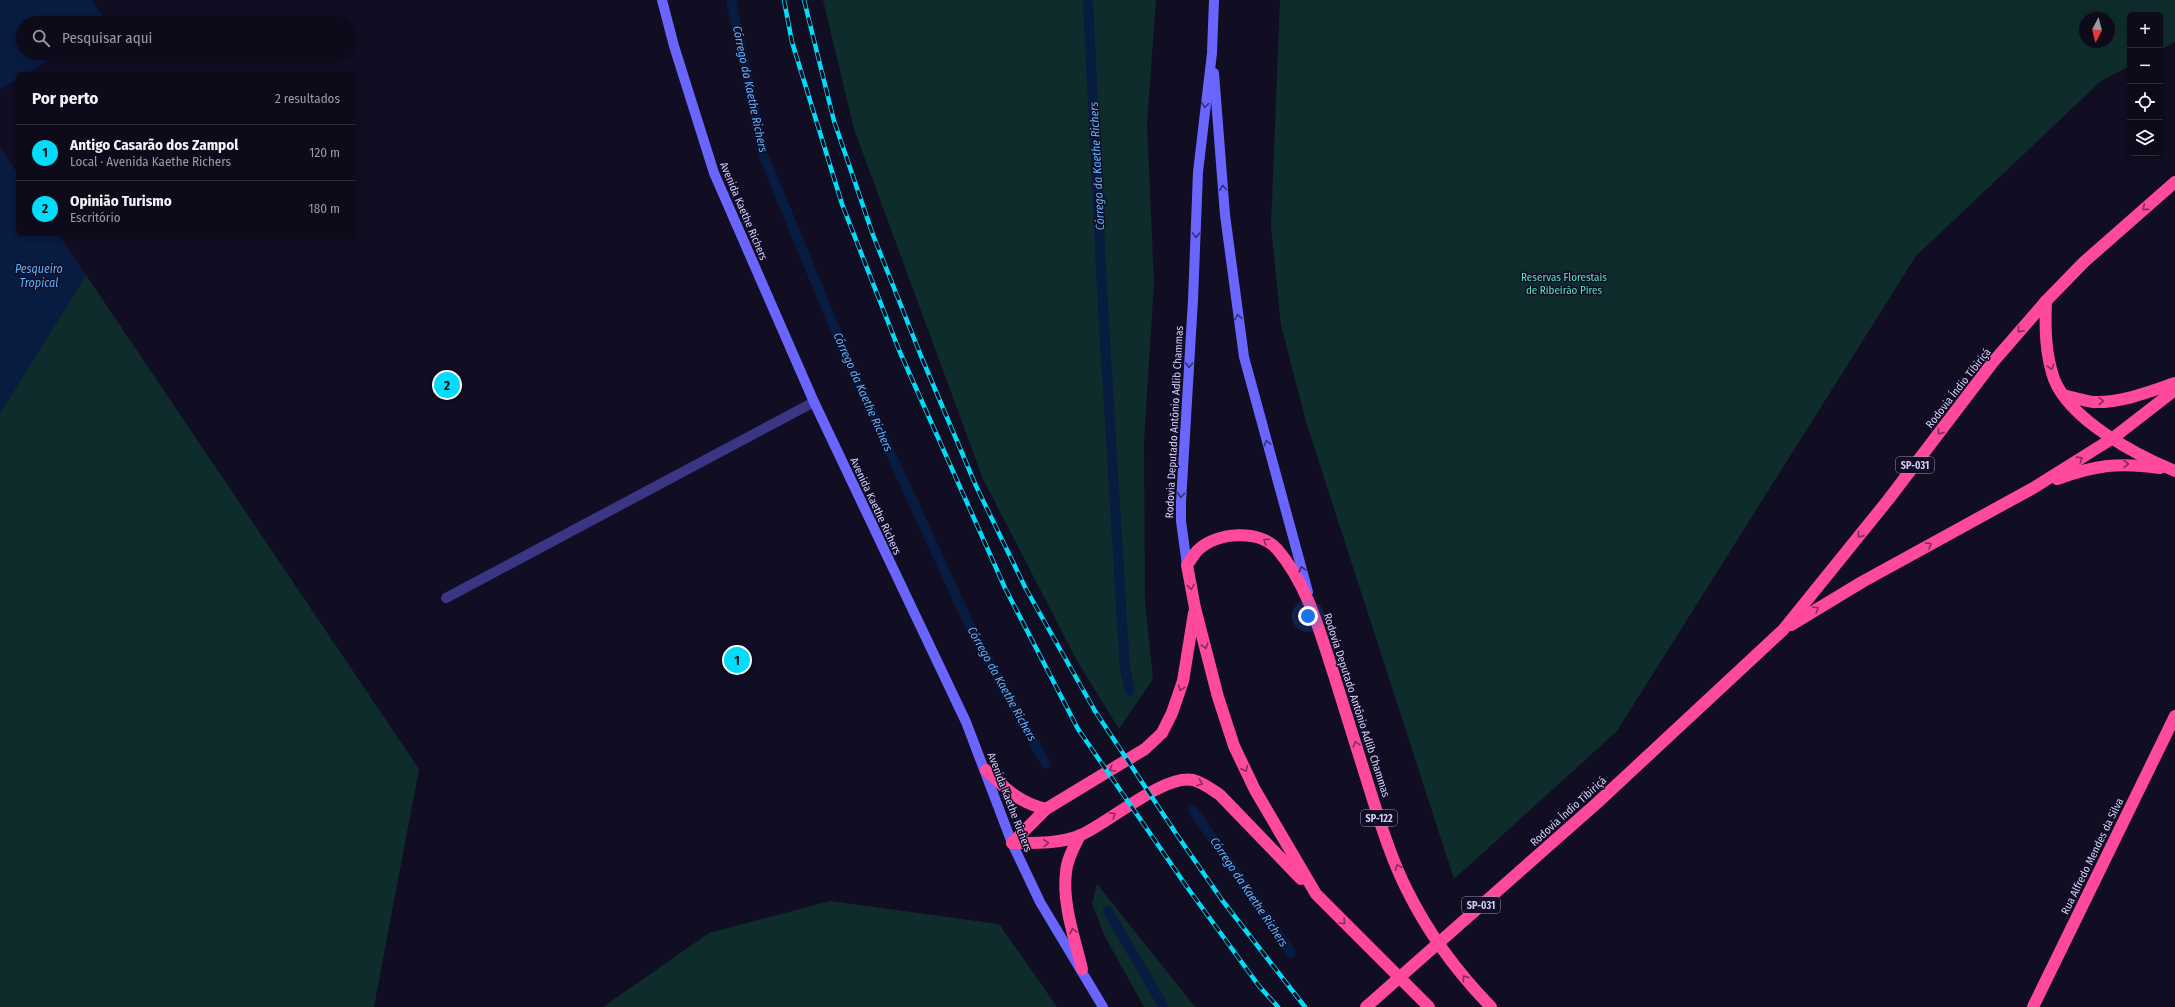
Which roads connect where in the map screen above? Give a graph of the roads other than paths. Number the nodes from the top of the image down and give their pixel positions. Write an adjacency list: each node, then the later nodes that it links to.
1 (662, 0): 9 (main road, Avenida Kaethe Richers)
2 (1214, 0): 3 (main road, Rodovia Deputado Antônio Adlib Chammas / SP-122)
3 (1212, 53): 13 (main road, Rodovia Deputado Antônio Adlib Chammas / SP-122, one-way to 13); 15 (main road, Rodovia Deputado Antônio Adlib Chammas / SP-122, one-way to 3)
4 (2175, 182): 5 (highway, Rodovia Índio Tibiriçá / SP-031, one-way to 5)
5 (2046, 301): 8 (highway, one-way to 8); 17 (highway, Rodovia Índio Tibiriçá / SP-031, one-way to 17)
6 (2175, 383): 8 (highway, one-way to 6)
7 (2175, 390): 10 (highway, Rodovia Índio Tibiriçá / SP-031)
8 (2063, 395): 10 (highway)
9 (814, 402): 14 (street); 19 (main road, Avenida Kaethe Richers)
10 (2113, 438): 11 (highway); 12 (highway, Rodovia Índio Tibiriçá / SP-031, one-way to 10)
11 (2173, 470): 12 (highway, one-way to 11)
12 (2035, 486): 17 (highway, Rodovia Índio Tibiriçá / SP-031, one-way to 12)
13 (1187, 565): 15 (highway, one-way to 13); 16 (highway, Rodovia Deputado Antônio Adlib Chammas / SP-122, one-way to 16)
14 (446, 598)
15 (1312, 606): 28 (highway, Rodovia Deputado Antônio Adlib Chammas / SP-122, one-way to 15)
16 (1195, 608): 20 (highway, one-way to 20); 23 (highway, Rodovia Deputado Antônio Adlib Chammas / SP-122, one-way to 23)
17 (1783, 630): 26 (highway, Rodovia Índio Tibiriçá / SP-031)
18 (2175, 716): 29 (highway, Rua Alfredo Mendes da Silva)
19 (986, 770): 20 (highway); 22 (main road, Avenida Kaethe Richers)
20 (1046, 809): 22 (highway)
21 (1080, 835): 22 (highway, one-way to 21); 23 (highway, one-way to 23); 24 (highway, one-way to 21)
22 (1012, 843): 24 (main road, Avenida Kaethe Richers)
23 (1316, 894): 27 (highway, Rodovia Deputado Antônio Adlib Chammas / SP-122, one-way to 27)
24 (1082, 969): 25 (main road, Avenida Kaethe Richers)
25 (1103, 1007)
26 (1366, 1007)
27 (1429, 1007)
28 (1491, 1007)
29 (2033, 1007)

